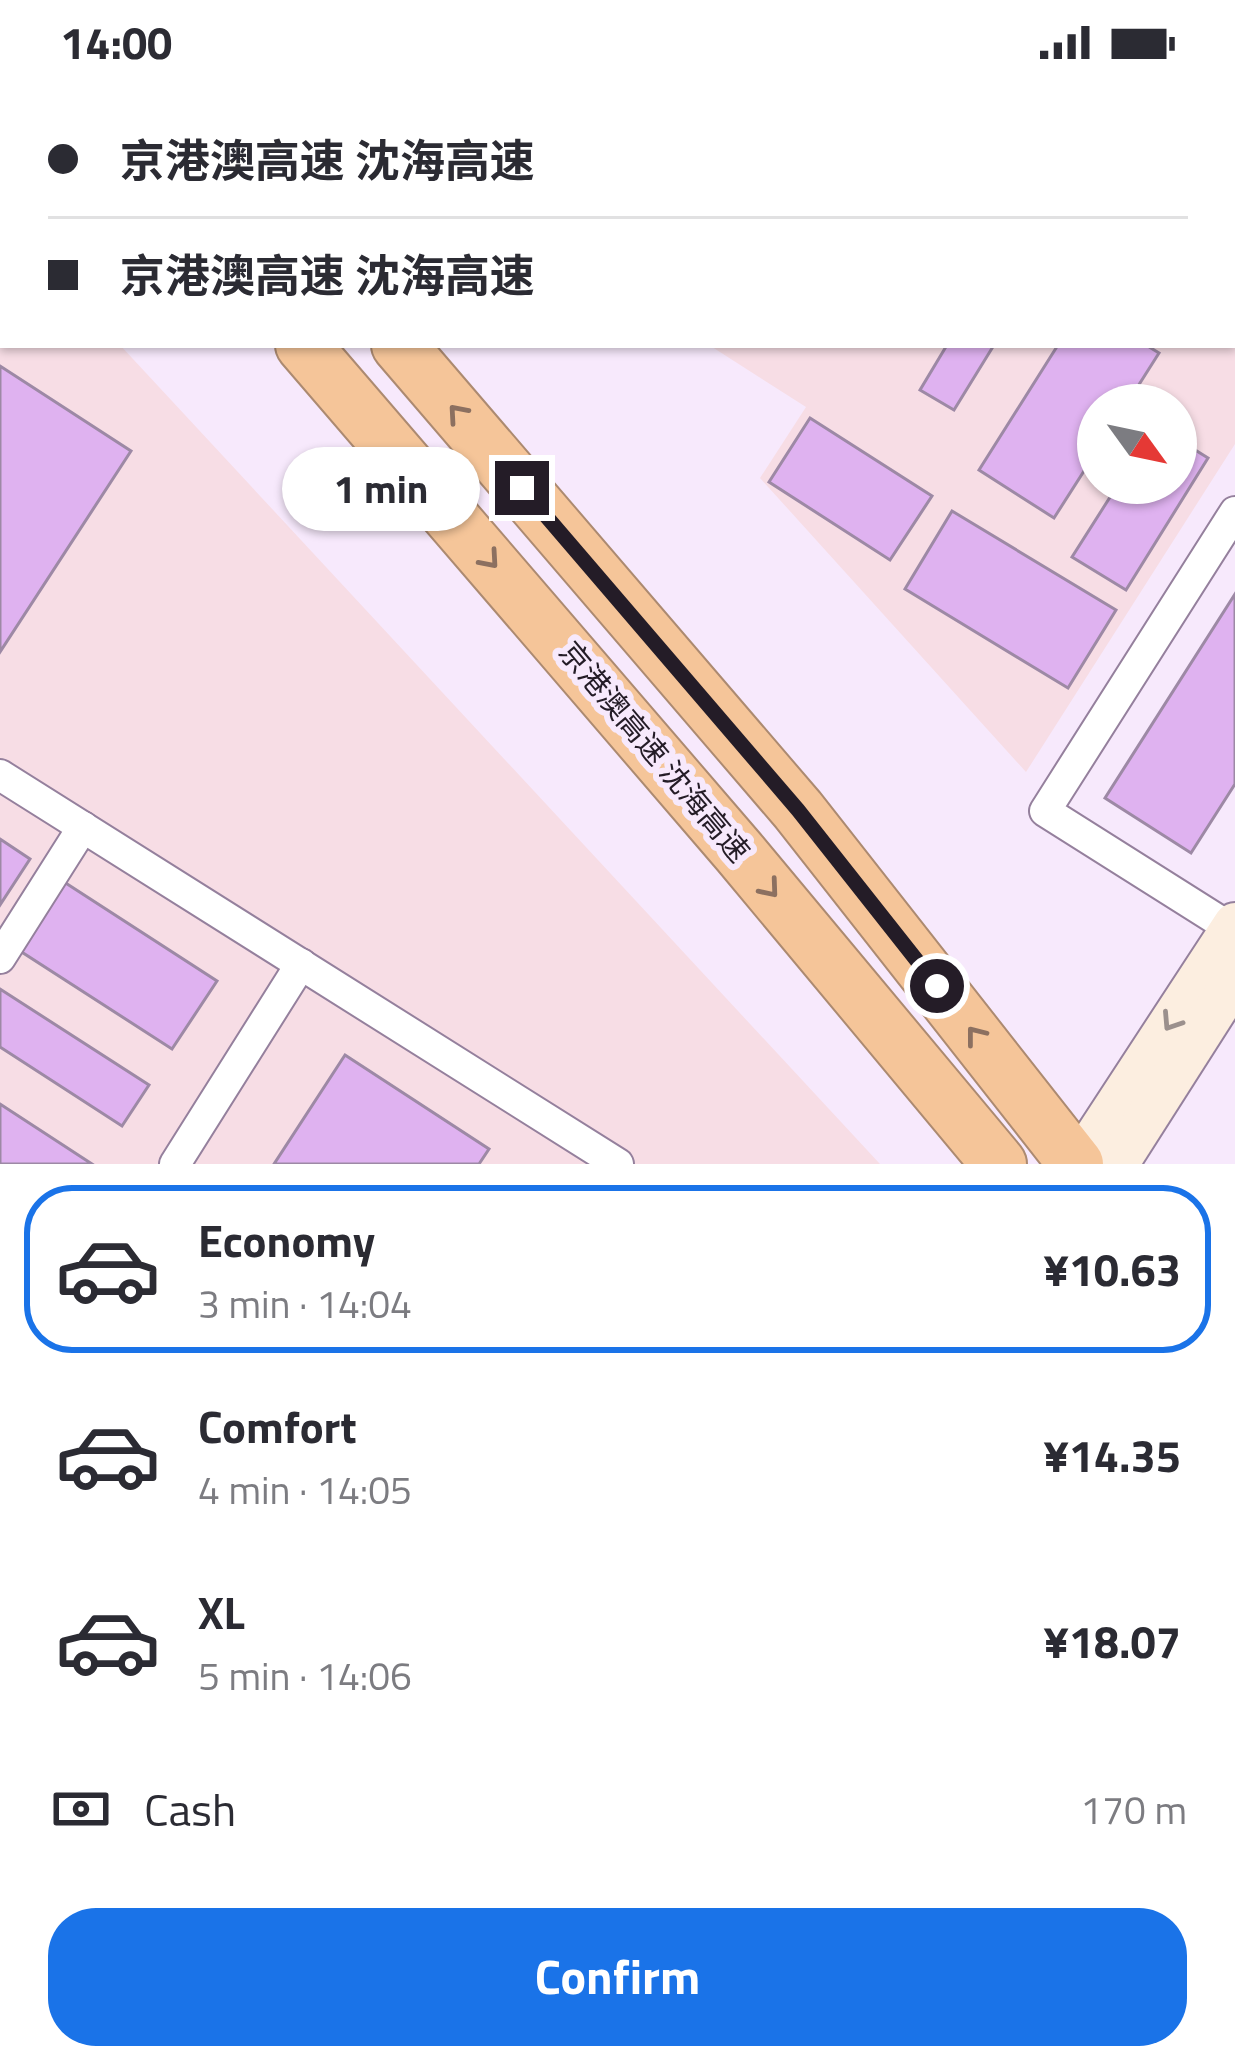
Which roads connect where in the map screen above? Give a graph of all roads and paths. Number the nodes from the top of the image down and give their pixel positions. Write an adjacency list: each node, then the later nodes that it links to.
1 (307, 348): 13 (highway, 京港澳高速 沈海高速, one-way to 13)
2 (402, 348): 10 (highway, one-way to 2)
3 (1235, 512): 6 (street)
4 (0, 775): 5 (street)
5 (83, 827): 7 (street); 8 (street)
6 (1233, 927): 10 (main road, one-way to 10)
7 (0, 958)
8 (301, 964): 11 (street); 12 (street)
9 (1235, 979): 14 (main road)
10 (1067, 1152)
11 (176, 1164)
12 (619, 1164)
13 (999, 1164)
14 (1117, 1164)

